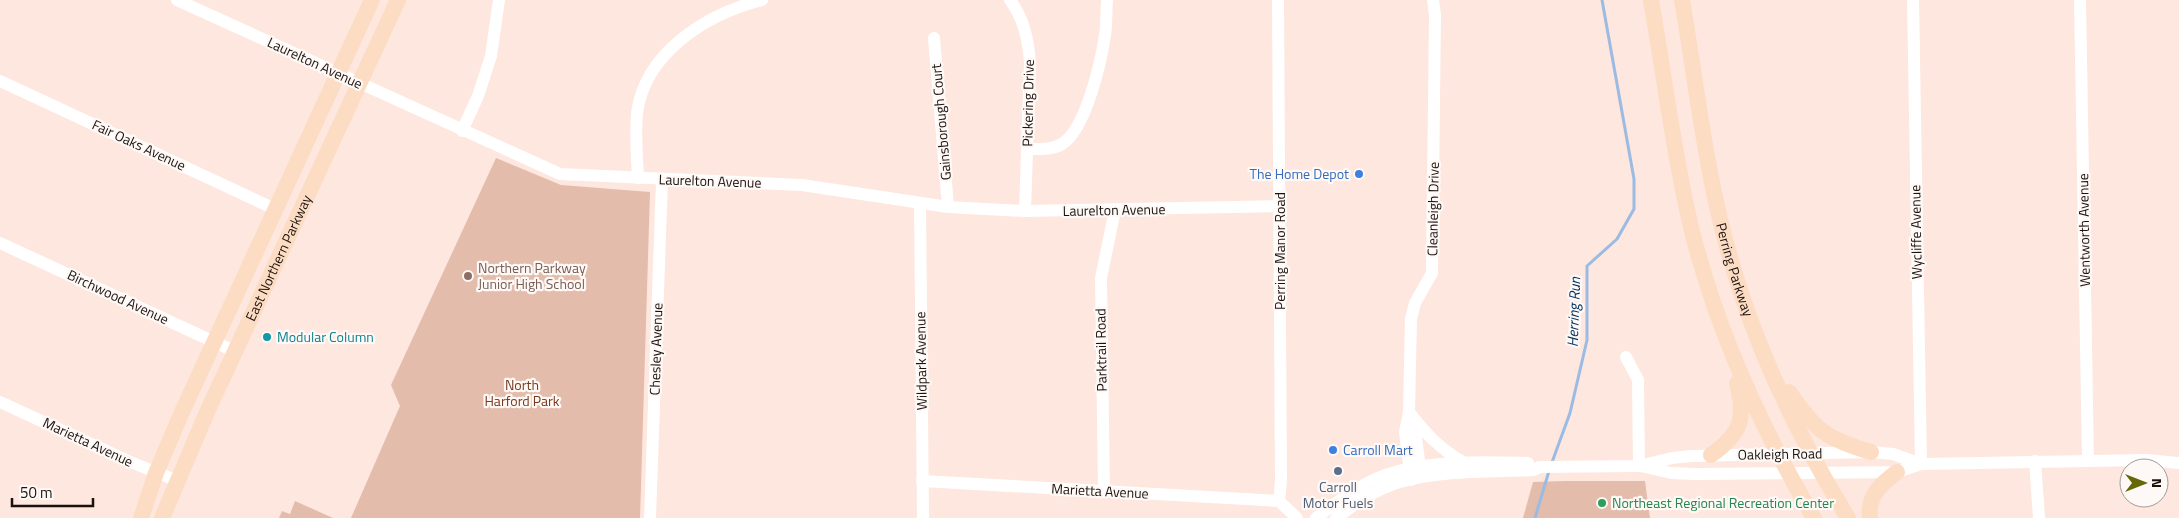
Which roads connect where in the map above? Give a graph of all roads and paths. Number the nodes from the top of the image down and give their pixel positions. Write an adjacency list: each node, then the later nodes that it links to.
1 (177, 0): 14 (street, Laurelton Avenue)
2 (372, 0): 16 (main road, East Northern Parkway)
3 (398, 0): 18 (main road, East Northern Parkway)
4 (499, 0): 19 (street)
5 (762, 0): 21 (street)
6 (1010, 0): 20 (street, Pickering Drive)
7 (1106, 0): 20 (street)
8 (1278, 0): 24 (street, Perring Manor Road)
9 (1433, 0): 36 (street, Cleanleigh Drive)
10 (1652, 0): 30 (main road)
11 (1682, 0): 33 (main road, Perring Parkway)
12 (1913, 0): 45 (street, Wycliffe Avenue)
13 (2080, 0): 41 (street, Wentworth Avenue)
14 (204, 6): 16 (street, Laurelton Avenue)
15 (934, 38): 25 (street, Gainsborough Court)
16 (339, 74): 18 (street, Laurelton Avenue); 26 (main road, East Northern Parkway)
17 (0, 81): 26 (street, Fair Oaks Avenue)
18 (359, 84): 19 (street, Laurelton Avenue); 32 (main road, East Northern Parkway)
19 (462, 131): 21 (street, Laurelton Avenue)
20 (1028, 149): 28 (street, Pickering Drive)
21 (638, 178): 22 (street, Laurelton Avenue)
22 (662, 180): 23 (street, Laurelton Avenue); 59 (street, Chesley Avenue)
23 (920, 203): 25 (street, Laurelton Avenue); 53 (street, Wildpark Avenue)
24 (1280, 206): 27 (street, Laurelton Avenue); 56 (street, Perring Manor Road)
25 (948, 207): 28 (street, Laurelton Avenue)
26 (277, 210): 31 (main road, East Northern Parkway)
27 (1115, 210): 28 (street, Laurelton Avenue); 55 (street, Parktrail Road)
28 (1025, 211)
29 (0, 243): 31 (street, Birchwood Avenue)
30 (1718, 313): 39 (main road); 40 (main road)
31 (216, 342): 32 (street, Birchwood Avenue); 49 (main road, East Northern Parkway)
32 (236, 352): 54 (main road, East Northern Parkway)
33 (1762, 353): 37 (main road); 38 (main road, Perring Parkway)
34 (1626, 357): 46 (street)
35 (0, 402): 49 (street, Marietta Avenue)
36 (1409, 412): 43 (street); 51 (street, Cleanleigh Drive)
37 (1871, 452): 38 (street, Oakleigh Road); 45 (street, Oakleigh Road)
38 (1810, 453): 39 (street, Oakleigh Road); 50 (main road, Perring Parkway)
39 (1778, 454): 40 (street, Oakleigh Road); 52 (main road)
40 (1711, 455): 46 (street, Oakleigh Road)
41 (2088, 460): 42 (street, Oakleigh Road); 44 (street, Oakleigh Road)
42 (2035, 461): 45 (street, Oakleigh Road); 67 (street)
43 (1463, 462): 47 (street, Oakleigh Road); 51 (street, Oakleigh Road)
44 (2179, 462)
45 (1921, 464): 48 (street, Oakleigh Road)
46 (1639, 466): 47 (street, Oakleigh Road); 52 (street, Oakleigh Road)
47 (1540, 467): 51 (street, Oakleigh Road)
48 (1896, 472): 50 (street, Oakleigh Road); 66 (main road)
49 (156, 473): 54 (street, Marietta Avenue); 57 (main road, East Northern Parkway)
50 (1822, 473): 52 (street, Oakleigh Road); 65 (main road, Perring Parkway)
51 (1415, 474): 62 (street, Oakleigh Road); 63 (street, Oakleigh Road)
52 (1789, 474): 64 (main road)
53 (922, 480): 55 (street, Marietta Avenue); 60 (street, Wildpark Avenue)
54 (178, 481): 58 (main road, East Northern Parkway)
55 (1104, 492): 56 (street, Marietta Avenue)
56 (1279, 501): 61 (street)
57 (141, 518)
58 (162, 518)
59 (650, 518)
60 (923, 518)
61 (1296, 518)
62 (1316, 518)
63 (1336, 518)
64 (1814, 518)
65 (1848, 518)
66 (1870, 518)
67 (2039, 518)

